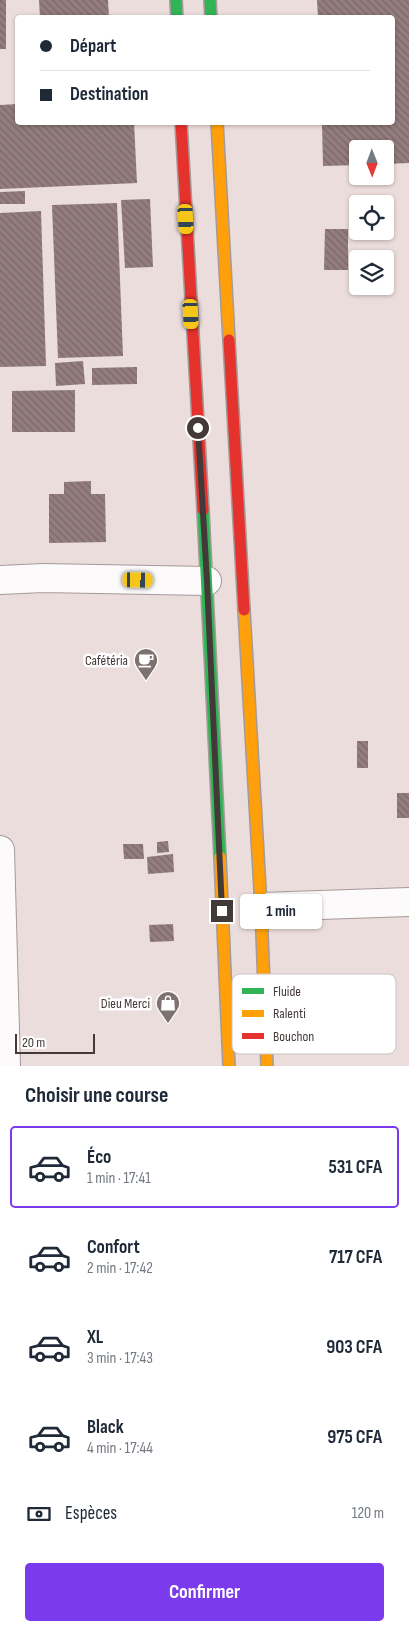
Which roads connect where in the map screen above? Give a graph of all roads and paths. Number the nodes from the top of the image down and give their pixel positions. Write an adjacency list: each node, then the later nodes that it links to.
1 (176, 0): 3 (main road)
2 (210, 0): 4 (main road)
3 (177, 15)
4 (211, 15)
5 (181, 125): 8 (main road)
6 (217, 125): 11 (main road)
7 (0, 580): 8 (street)
8 (207, 581): 14 (main road)
9 (0, 850): 13 (street)
10 (409, 902): 11 (street)
11 (261, 906): 12 (main road)
12 (264, 974)
13 (6, 1066)
14 (229, 1066)

